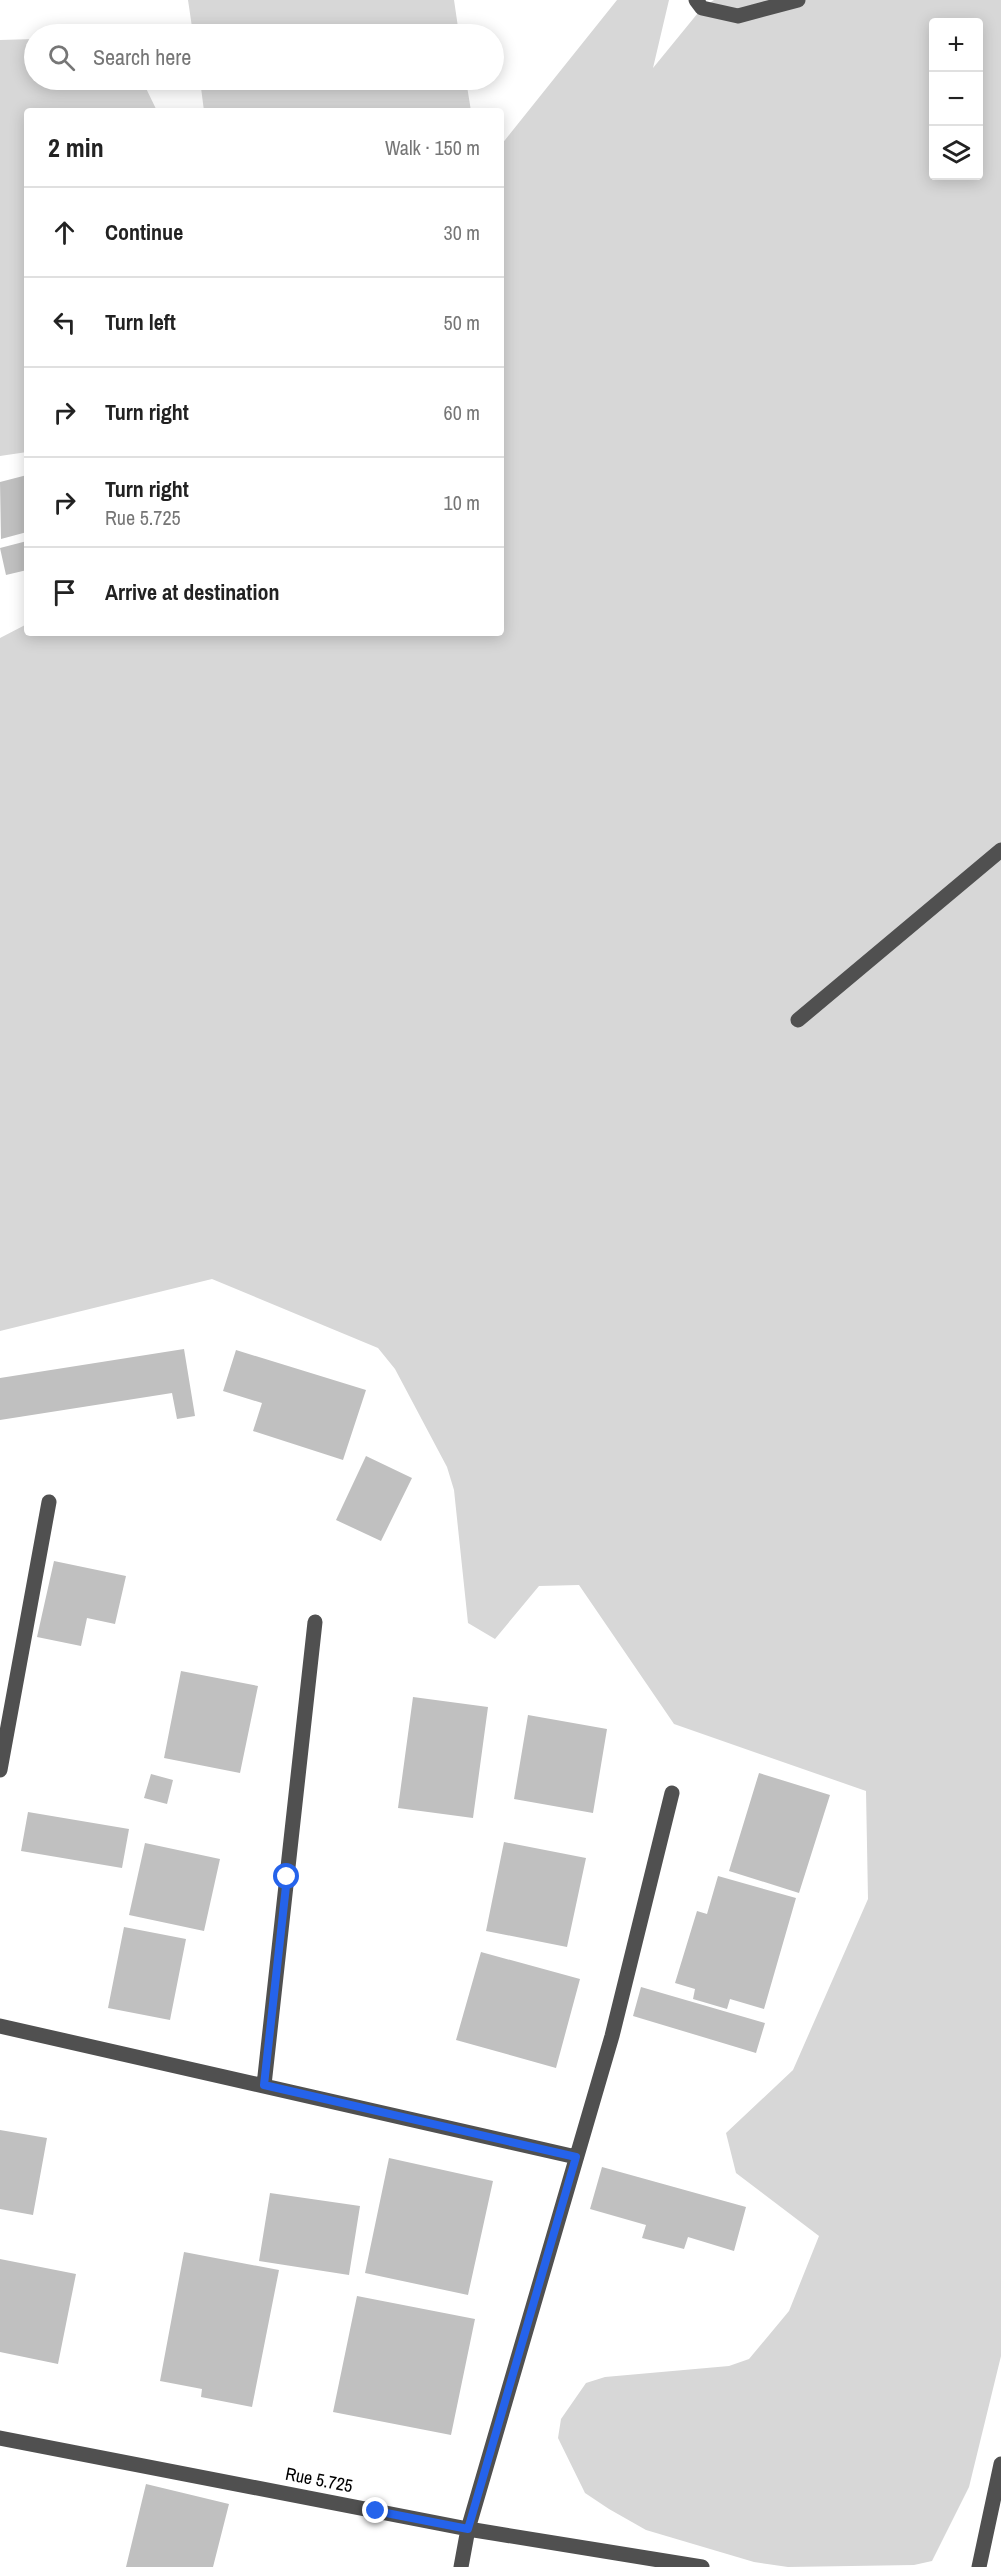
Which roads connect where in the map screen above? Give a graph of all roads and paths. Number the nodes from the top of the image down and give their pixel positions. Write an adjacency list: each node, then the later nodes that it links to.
1 (696, 0): 2 (street)
2 (798, 0)
3 (1001, 850): 4 (street)
4 (798, 1020)
5 (49, 1502): 7 (street)
6 (315, 1622): 10 (street)
7 (0, 1770)
8 (672, 1793): 11 (street)
9 (0, 2026): 10 (street)
10 (264, 2085): 11 (street)
11 (576, 2157): 14 (street)
12 (0, 2438): 14 (street, Rue 5.725)
13 (1001, 2464): 17 (street)
14 (468, 2529): 15 (street); 16 (street, Rue 5.725)
15 (461, 2567)
16 (702, 2567)
17 (979, 2567)

